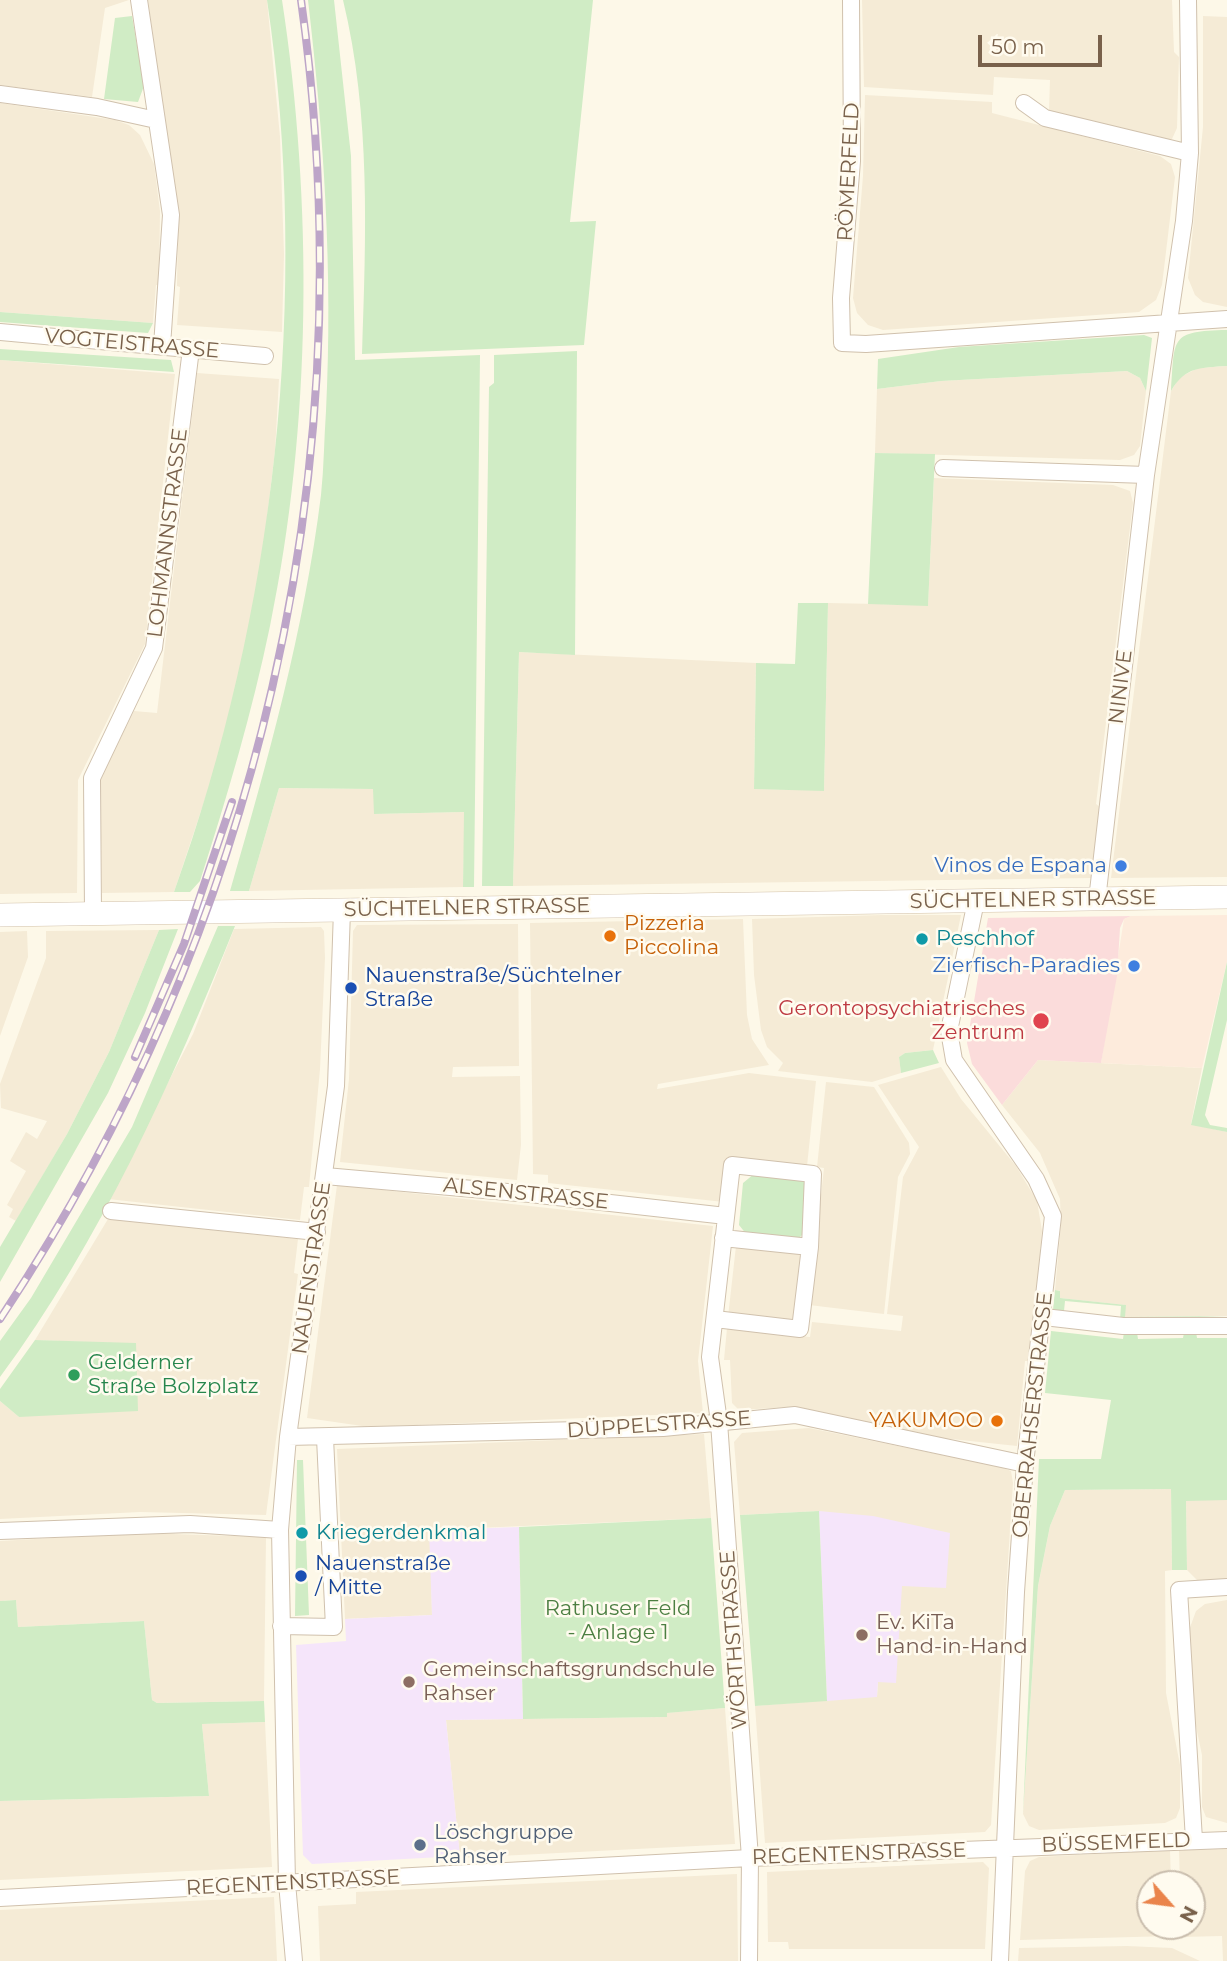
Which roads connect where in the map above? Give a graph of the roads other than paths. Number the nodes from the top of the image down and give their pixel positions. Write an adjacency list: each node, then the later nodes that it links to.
1 (139, 0): 6 (street)
2 (850, 0): 9 (street, RÖMERFELD)
3 (1188, 0): 7 (street, NINIVE)
4 (0, 94): 6 (street)
5 (1024, 103): 7 (street)
6 (156, 120): 11 (street)
7 (1190, 153): 9 (street, NINIVE)
8 (1227, 319): 9 (street)
9 (1169, 321): 15 (street, NINIVE)
10 (0, 332): 11 (street, VOGTEISTRASSE)
11 (162, 346): 12 (street, VOGTEISTRASSE)
12 (191, 349): 13 (street, VOGTEISTRASSE); 20 (street, LOHMANNSTRASSE)
13 (265, 356)
14 (943, 468): 15 (street)
15 (1146, 475): 17 (street, NINIVE)
16 (1227, 897): 17 (main road, SÜCHTELNER STRASSE)
17 (1097, 900): 18 (main road, SÜCHTELNER STRASSE)
18 (976, 901): 19 (main road, SÜCHTELNER STRASSE); 28 (street, OBERRAHSERSTRASSE)
19 (342, 910): 20 (main road, SÜCHTELNER STRASSE); 22 (street, NAUENSTRASSE)
20 (93, 913): 21 (main road, SÜCHTELNER STRASSE)
21 (0, 915)
22 (326, 1176): 24 (street, ALSENSTRASSE); 25 (street, NAUENSTRASSE)
23 (111, 1211): 25 (street)
24 (726, 1216): 26 (street); 27 (street)
25 (317, 1232): 32 (street, NAUENSTRASSE)
26 (723, 1238): 27 (street); 29 (street)
27 (810, 1247): 29 (street)
28 (1044, 1317): 30 (street); 34 (street, OBERRAHSERSTRASSE)
29 (715, 1319): 31 (street)
30 (1227, 1326)
31 (719, 1422): 33 (street, DÜPPELSTRASSE); 34 (street, DÜPPELSTRASSE); 42 (street, WÖRTHSTRASSE)
32 (288, 1437): 33 (street, DÜPPELSTRASSE); 35 (street, NAUENSTRASSE)
33 (325, 1438): 38 (street)
34 (1025, 1464): 41 (street, OBERRAHSERSTRASSE)
35 (280, 1530): 36 (street); 38 (street, NAUENSTRASSE)
36 (0, 1531)
37 (1227, 1587): 39 (street)
38 (281, 1626): 43 (street, NAUENSTRASSE)
39 (1194, 1840): 40 (street, BÜSSEMFELD); 41 (street, BÜSSEMFELD)
40 (1227, 1840)
41 (1005, 1848): 42 (street, REGENTENSTRASSE); 47 (street, OBERRAHSERSTRASSE)
42 (750, 1858): 43 (street, REGENTENSTRASSE); 46 (street, WÖRTHSTRASSE)
43 (287, 1883): 44 (street, REGENTENSTRASSE); 45 (street, NAUENSTRASSE)
44 (0, 1898)
45 (294, 1961)
46 (748, 1961)
47 (1000, 1961)

